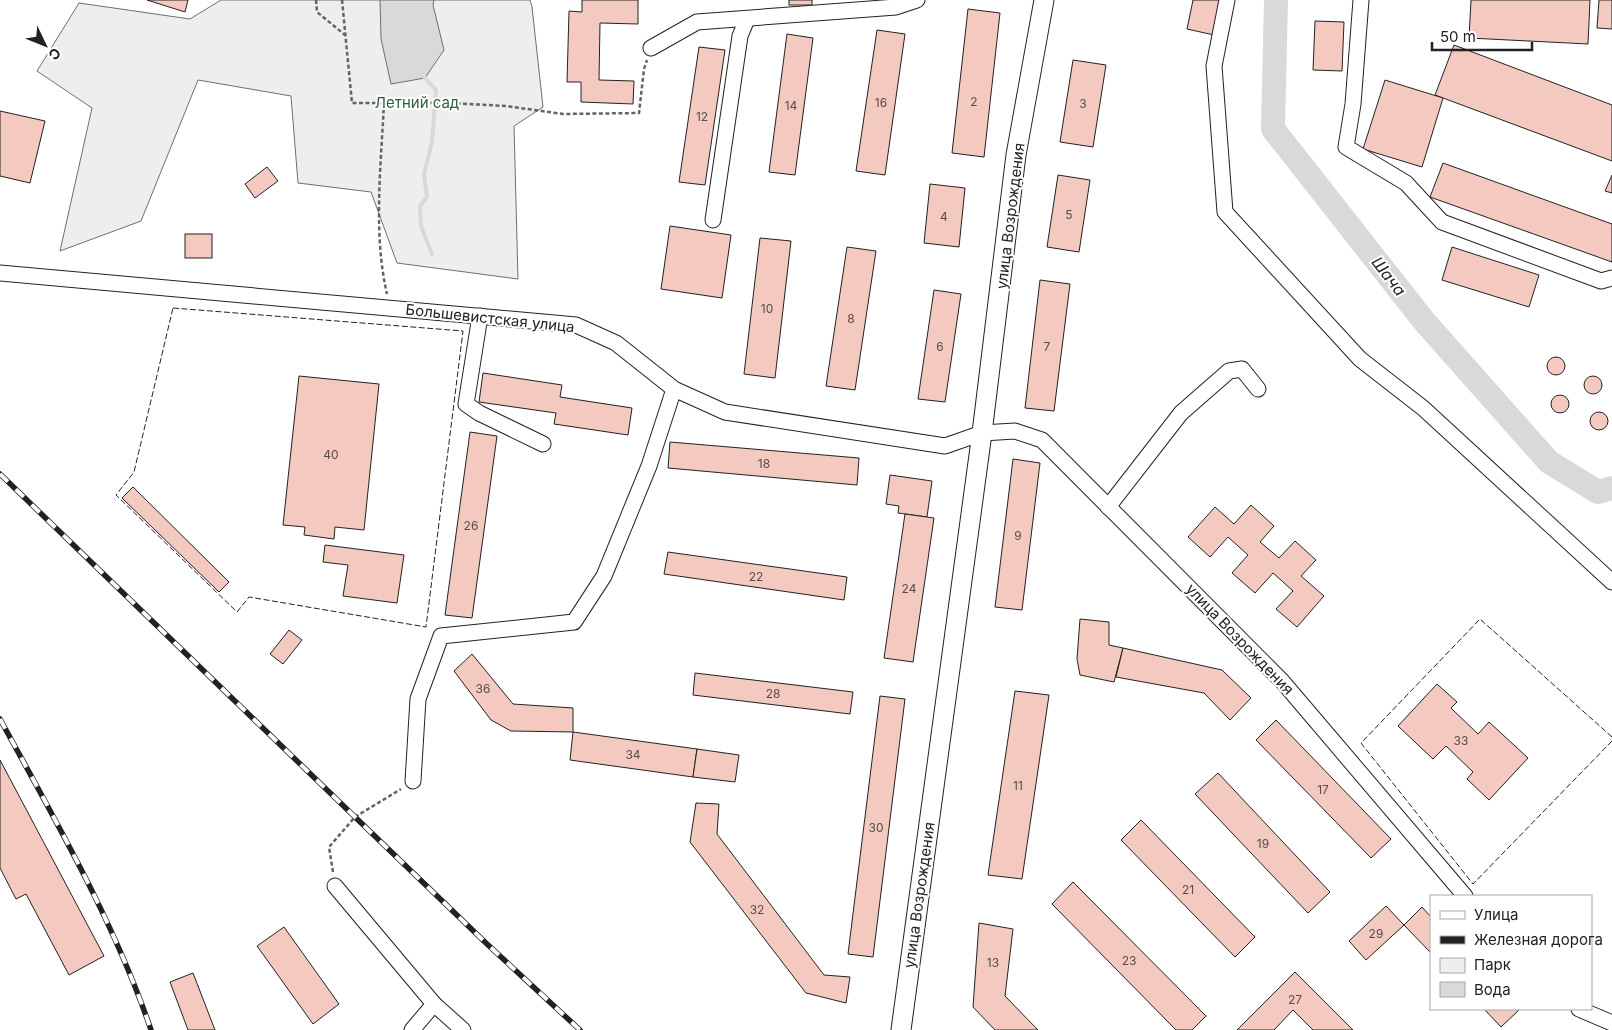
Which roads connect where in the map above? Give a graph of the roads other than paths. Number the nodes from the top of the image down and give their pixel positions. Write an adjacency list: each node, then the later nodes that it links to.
1 (917, 0): 5 (street)
2 (1044, 0): 13 (main road, улица Возрождения)
3 (1227, 0): 16 (street)
4 (1361, 0): 9 (street)
5 (747, 19): 6 (street); 7 (street)
6 (651, 48)
7 (713, 220)
8 (0, 273): 10 (street, Большевистская улица)
9 (1612, 278)
10 (480, 316): 12 (street, Большевистская улица); 14 (street)
11 (1258, 389): 15 (street)
12 (674, 390): 13 (street, Большевистская улица); 17 (street)
13 (982, 433): 15 (street, улица Возрождения); 25 (main road, улица Возрождения)
14 (543, 444)
15 (1108, 506): 19 (street, улица Возрождения)
16 (1612, 582)
17 (413, 781)
18 (335, 886): 20 (street)
19 (1464, 895)
20 (434, 1004): 23 (street); 24 (street)
21 (1581, 1010): 22 (street)
22 (1612, 1023)
23 (412, 1030)
24 (463, 1030)
25 (901, 1030)

